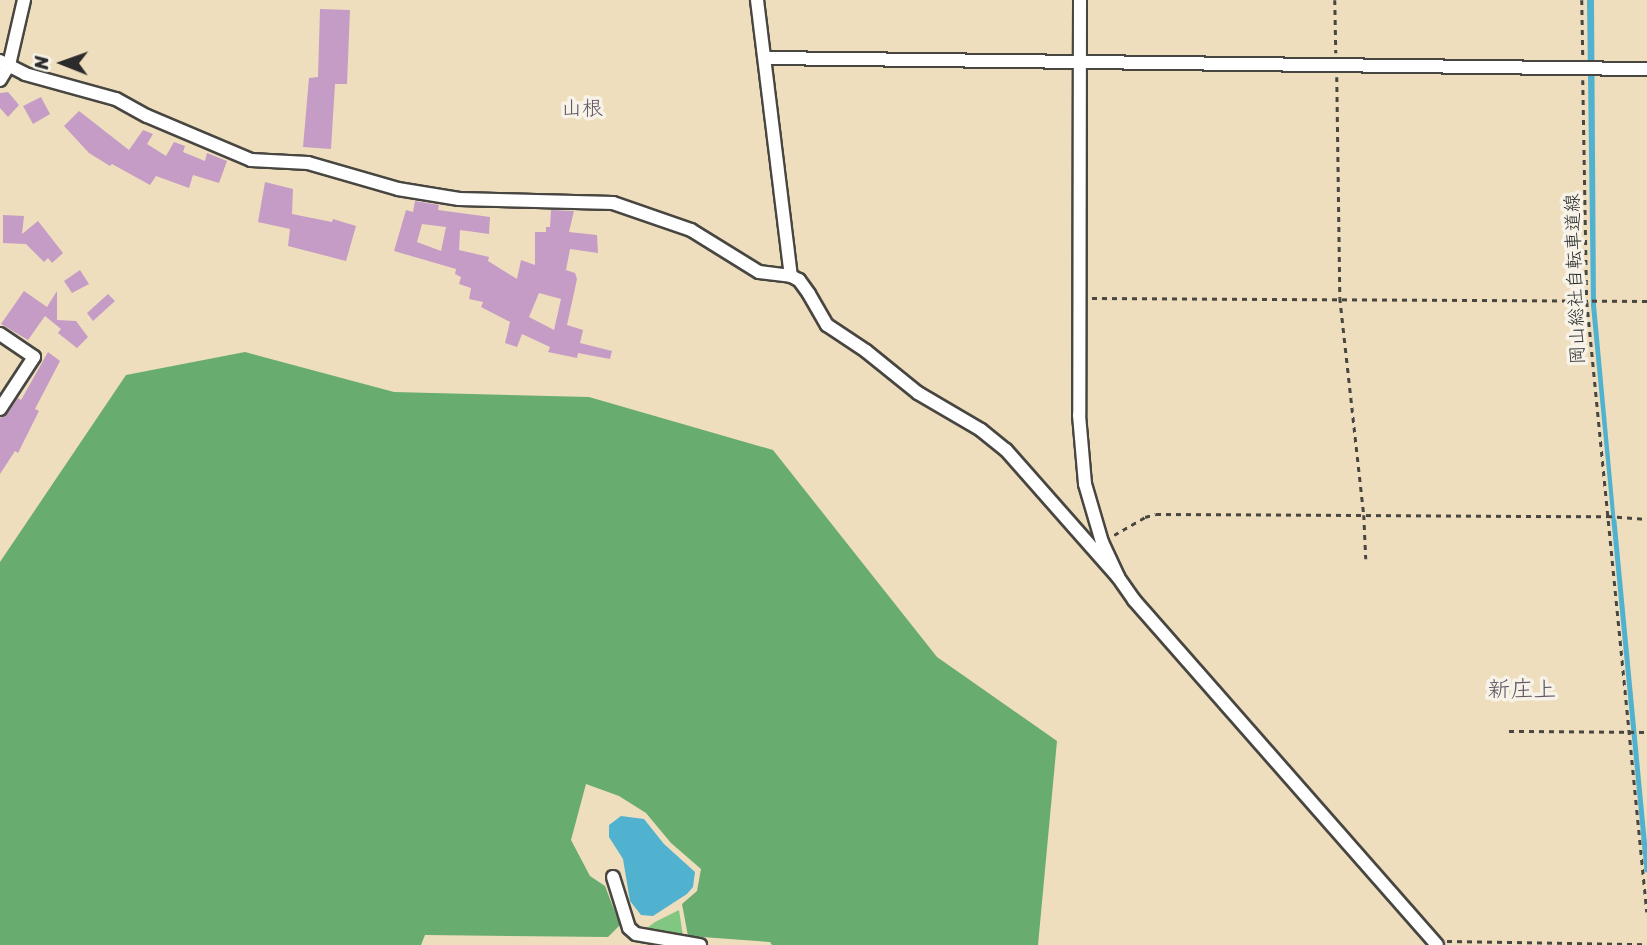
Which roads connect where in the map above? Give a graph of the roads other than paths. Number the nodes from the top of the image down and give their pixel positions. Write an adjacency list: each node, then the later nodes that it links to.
1 (24, 0): 6 (street)
2 (757, 0): 4 (street)
3 (1080, 0): 5 (street)
4 (766, 58): 5 (street); 9 (street)
5 (1080, 61): 7 (street); 12 (street)
6 (5, 63): 8 (street); 9 (street)
7 (1647, 69)
8 (0, 80)
9 (791, 276): 12 (street)
10 (0, 334): 11 (street)
11 (0, 409)
12 (1118, 577): 14 (street)
13 (613, 877): 15 (street)
14 (1435, 943)
15 (701, 945)

